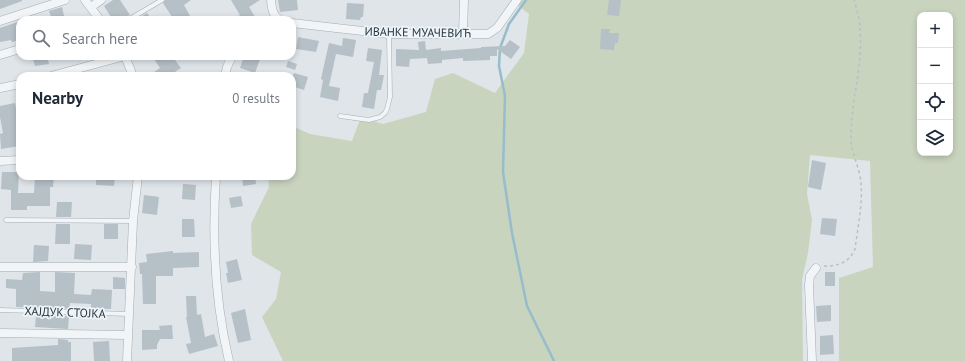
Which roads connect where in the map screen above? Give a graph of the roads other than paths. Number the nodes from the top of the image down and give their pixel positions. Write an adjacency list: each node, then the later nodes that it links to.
1 (65, 0): 12 (street)
2 (85, 0): 8 (street)
3 (101, 0): 8 (street)
4 (162, 0): 10 (lane)
5 (271, 0): 11 (street)
6 (464, 0): 14 (street)
7 (517, 0): 14 (street, ИВАНКЕ МУАЧЕВИЋ)
8 (90, 7): 9 (street)
9 (97, 16)
10 (135, 16)
11 (275, 16)
12 (0, 21)
13 (296, 23): 15 (street, ИВАНКЕ МУАЧЕВИЋ)
14 (463, 33): 15 (street, ИВАНКЕ МУАЧЕВИЋ)
15 (389, 34): 26 (lane)
16 (16, 50): 17 (street)
17 (0, 55)
18 (110, 60): 21 (street)
19 (126, 60): 22 (street)
20 (230, 60): 23 (street)
21 (66, 72)
22 (131, 72)
23 (226, 72)
24 (16, 85): 25 (street)
25 (0, 88)
26 (340, 116)
27 (16, 160): 28 (street)
28 (0, 162)
29 (138, 180): 32 (street)
30 (216, 180): 41 (street)
31 (6, 220): 32 (lane)
32 (133, 221): 34 (street)
33 (0, 267): 34 (street)
34 (132, 268): 37 (street)
35 (816, 268): 42 (street)
36 (0, 310): 37 (lane, ХАЈДУК СТОЈКА)
37 (129, 314): 39 (street)
38 (0, 333): 39 (street)
39 (128, 335): 40 (street)
40 (127, 361)
41 (229, 361)
42 (812, 361)

